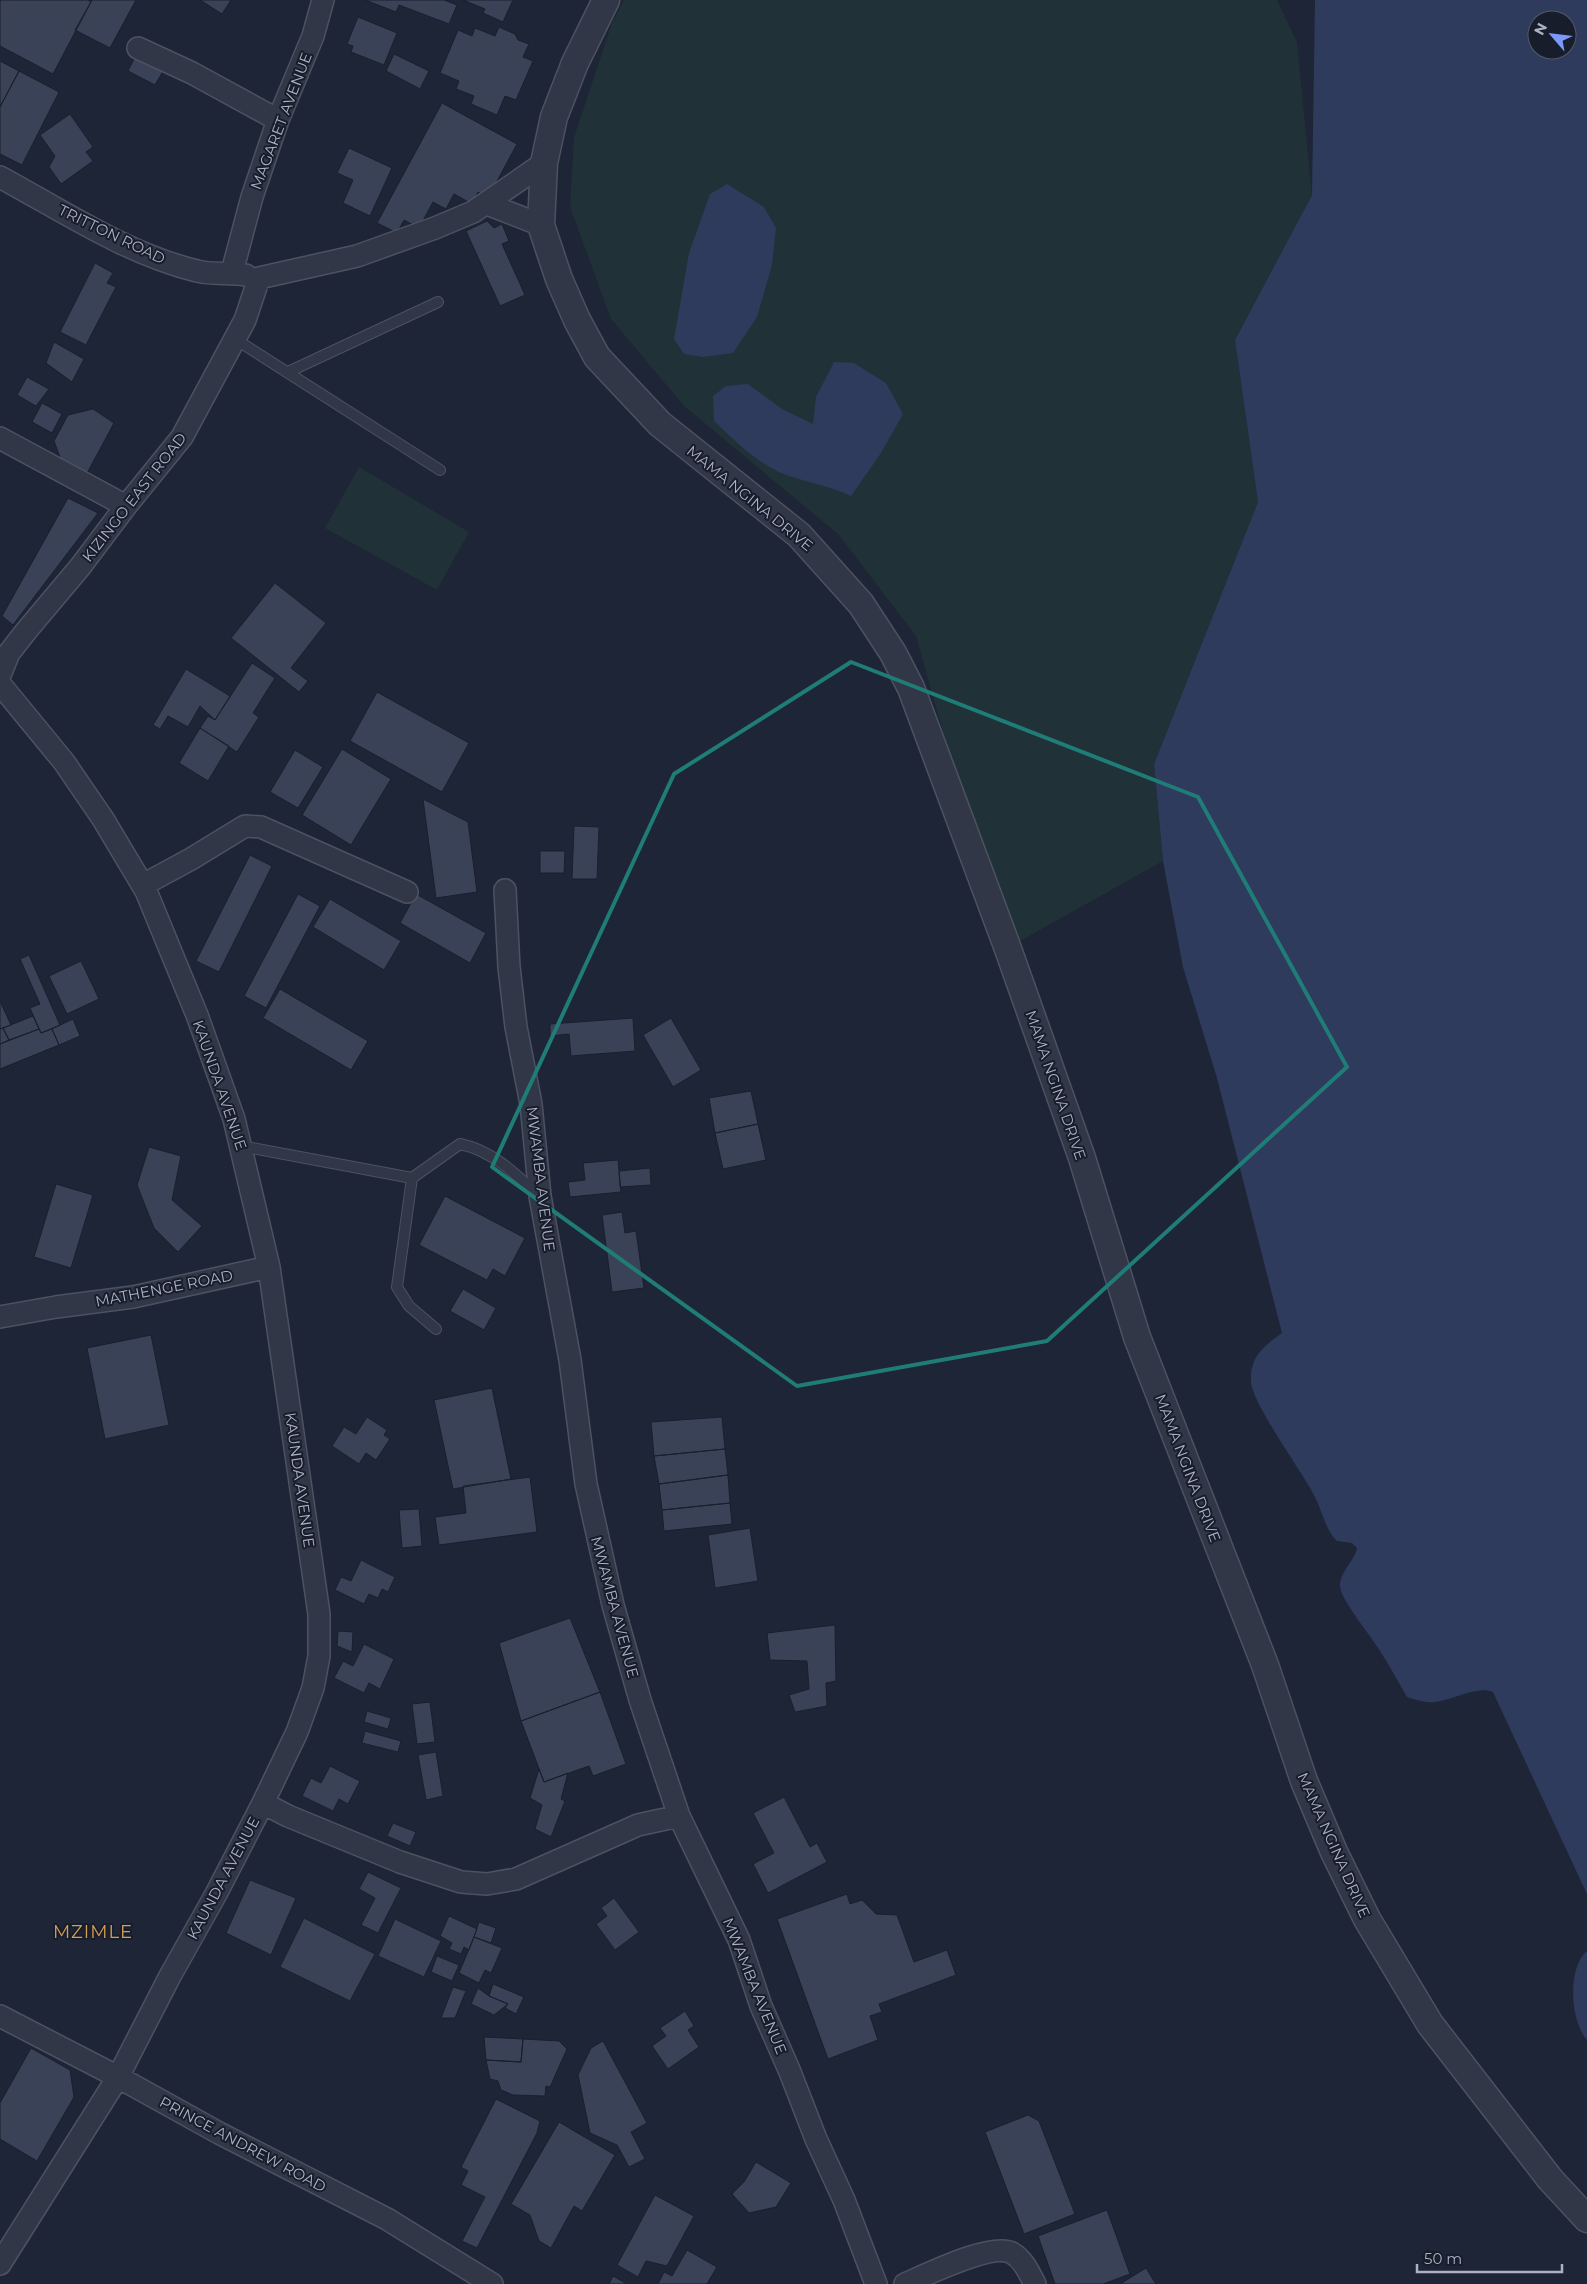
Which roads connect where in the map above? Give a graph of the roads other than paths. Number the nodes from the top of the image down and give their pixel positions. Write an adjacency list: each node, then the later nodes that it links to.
1 (323, 0): 4 (street, MAGARET AVENUE)
2 (606, 0): 5 (street, MAMA NGINA DRIVE)
3 (138, 48): 4 (street)
4 (278, 120): 9 (street, MAGARET AVENUE)
5 (544, 163): 7 (street); 8 (street, MAMA NGINA DRIVE)
6 (0, 177): 9 (street, TRITTON ROAD)
7 (486, 204): 8 (street); 10 (street)
8 (541, 225): 31 (street, MAMA NGINA DRIVE)
9 (232, 272): 10 (street, TRITTON ROAD)
10 (259, 278): 12 (street, KIZINGO EAST ROAD)
11 (438, 302): 13 (lane)
12 (236, 339): 13 (lane); 16 (street, KIZINGO EAST ROAD)
13 (288, 372): 15 (lane)
14 (0, 438): 16 (street)
15 (440, 470)
16 (126, 506): 17 (street, KIZINGO EAST ROAD)
17 (1, 686): 18 (street, KAUNDA AVENUE)
18 (143, 885): 20 (street); 21 (street, KAUNDA AVENUE)
19 (505, 890): 23 (street, MWAMBA AVENUE)
20 (407, 892)
21 (241, 1146): 22 (lane); 24 (street, KAUNDA AVENUE)
22 (412, 1178): 23 (lane); 26 (lane)
23 (540, 1196): 28 (street, MWAMBA AVENUE)
24 (269, 1267): 25 (street, MATHENGE ROAD); 27 (street, KAUNDA AVENUE)
25 (0, 1317)
26 (436, 1329)
27 (262, 1803): 28 (street); 30 (street, KAUNDA AVENUE)
28 (679, 1816): 34 (street, MWAMBA AVENUE)
29 (0, 2016): 30 (street, PRINCE ANDREW ROAD)
30 (118, 2077): 32 (street, KAUNDA AVENUE); 33 (street, PRINCE ANDREW ROAD)
31 (1587, 2219)
32 (0, 2264)
33 (485, 2282)
34 (876, 2284)
35 (905, 2284): 36 (street)
36 (1035, 2284)

